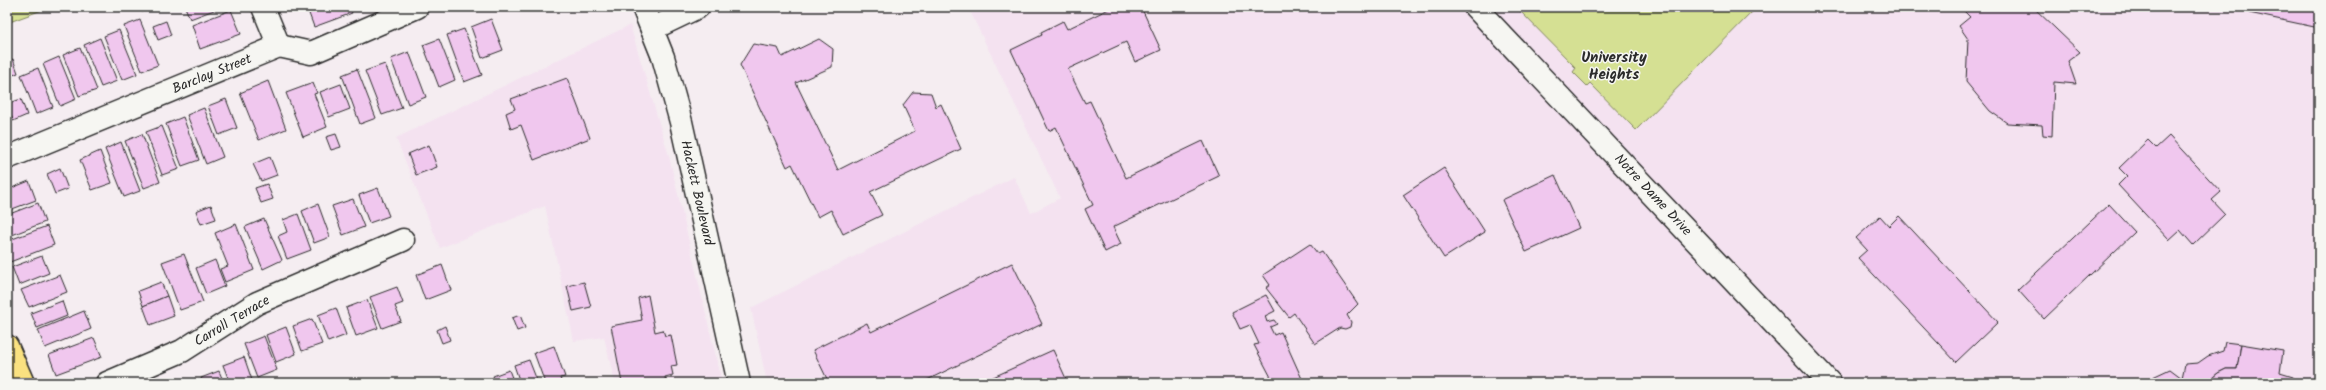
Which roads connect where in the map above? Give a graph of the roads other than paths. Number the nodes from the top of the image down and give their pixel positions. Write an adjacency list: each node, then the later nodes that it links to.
1 (263, 7): 7 (street)
2 (417, 7): 7 (street)
3 (643, 7): 6 (street, Hackett Boulevard)
4 (698, 7): 6 (street)
5 (1476, 7): 14 (street, Notre Dame Drive)
6 (652, 29): 13 (street, Hackett Boulevard)
7 (279, 46): 8 (street, Barclay Street)
8 (7, 158)
9 (403, 240): 12 (street, Carroll Terrace)
10 (7, 346): 11 (main road)
11 (23, 383)
12 (107, 383)
13 (739, 383)
14 (1830, 383)

